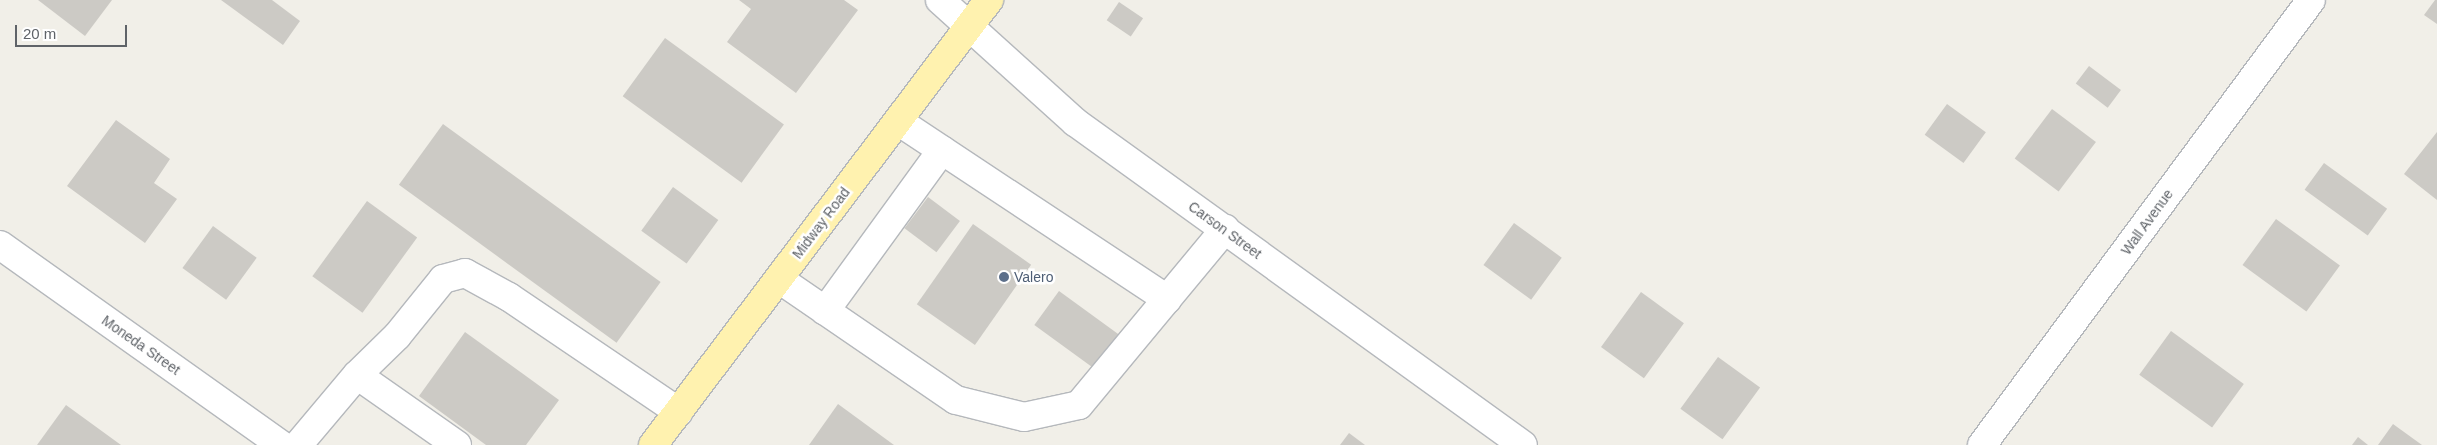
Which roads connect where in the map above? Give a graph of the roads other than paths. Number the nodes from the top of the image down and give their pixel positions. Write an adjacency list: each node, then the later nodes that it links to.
1 (940, 0): 4 (street, Carson Street)
2 (989, 0): 4 (main road, Midway Road)
3 (2311, 0): 19 (street, Wall Avenue)
4 (969, 27): 5 (main road, Midway Road); 7 (street, Carson Street)
5 (898, 121): 6 (street); 9 (main road, Midway Road)
6 (942, 150): 10 (street); 11 (street)
7 (1225, 229): 10 (street); 18 (street, Carson Street)
8 (0, 245): 14 (street, Moneda Street)
9 (779, 279): 11 (street); 13 (main road, Midway Road)
10 (1167, 299): 11 (street)
11 (825, 311)
12 (357, 375): 13 (street); 15 (street); 16 (street)
13 (679, 412): 17 (main road, Midway Road)
14 (281, 445)
15 (298, 445)
16 (457, 445)
17 (653, 445)
18 (1523, 445)
19 (1982, 445)

